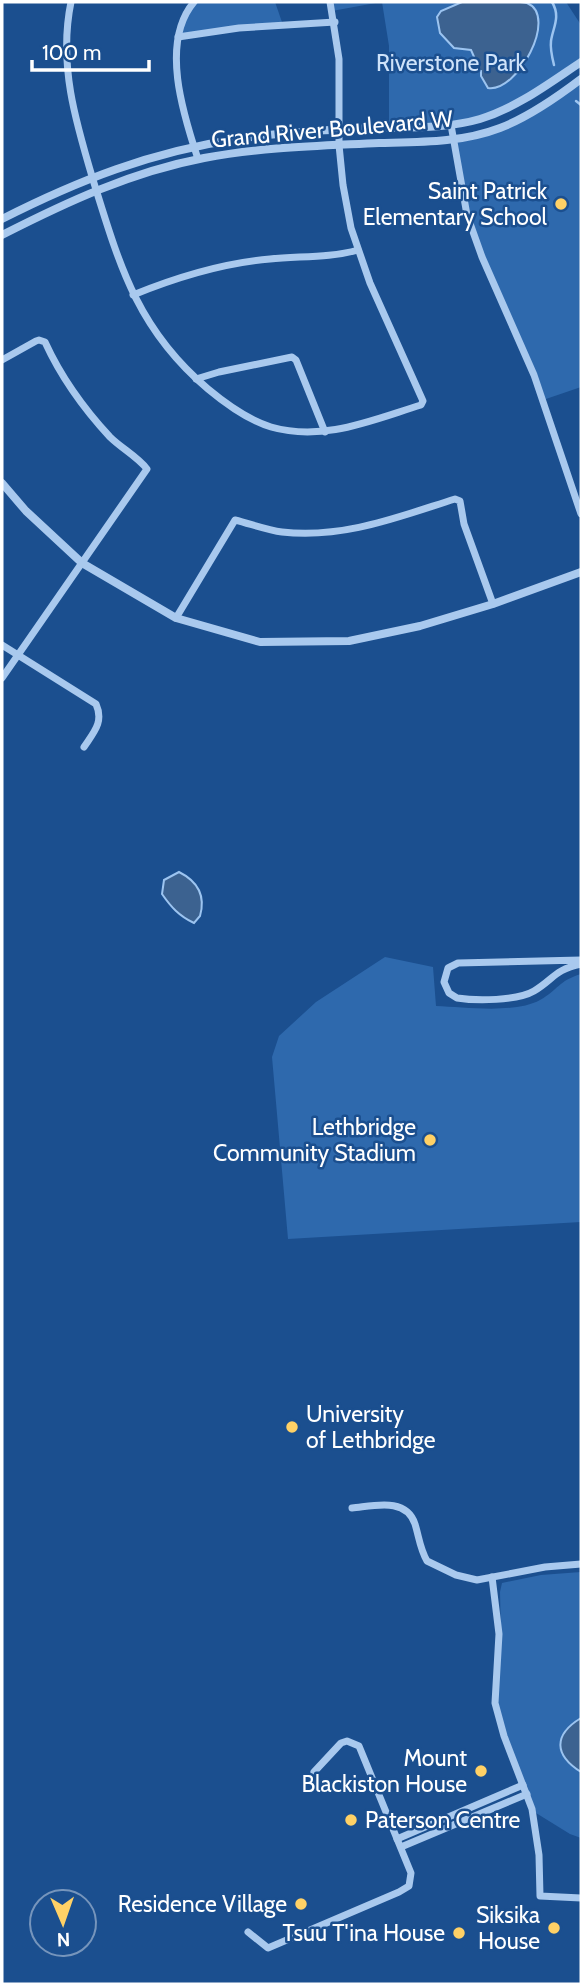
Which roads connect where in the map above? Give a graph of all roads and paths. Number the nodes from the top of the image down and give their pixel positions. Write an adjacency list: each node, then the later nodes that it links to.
1 (71, 2): 14 (street)
2 (194, 2): 5 (street)
3 (330, 2): 4 (street)
4 (335, 22): 5 (street); 9 (street)
5 (178, 37): 12 (street)
6 (581, 62): 8 (street, Grand River Boulevard W)
7 (581, 79): 10 (street, Grand River Boulevard W)
8 (451, 125): 9 (street, Grand River Boulevard W); 10 (street)
9 (339, 130): 11 (street); 12 (street, Grand River Boulevard W)
10 (453, 140): 11 (street, Grand River Boulevard W); 24 (street)
11 (339, 145): 13 (street, Grand River Boulevard W); 18 (street)
12 (194, 147): 13 (street); 14 (street, Grand River Boulevard W)
13 (198, 159): 15 (street, Grand River Boulevard W)
14 (92, 177): 15 (street); 16 (street, Grand River Boulevard W)
15 (96, 190): 17 (street, Grand River Boulevard W); 19 (street)
16 (2, 219)
17 (2, 236)
18 (358, 250): 19 (street); 22 (street)
19 (133, 295): 21 (street)
20 (2, 360): 25 (street)
21 (196, 379): 22 (street); 22 (street)
22 (325, 432)
23 (2, 484): 25 (street)
24 (581, 514)
25 (82, 563): 28 (street); 30 (street)
26 (581, 572): 27 (street)
27 (493, 604): 28 (street); 28 (street)
28 (176, 618)
29 (2, 645): 30 (street)
30 (18, 657): 31 (street); 32 (street)
31 (2, 678)
32 (84, 747)
33 (581, 962): 33 (street)
34 (352, 1508): 36 (street)
35 (581, 1564): 36 (street)
36 (492, 1577): 38 (street)
37 (314, 1772): 40 (street)
38 (523, 1785): 39 (street); 40 (street)
39 (527, 1794): 40 (street); 41 (street)
40 (399, 1843): 42 (street)
41 (581, 1898)
42 (248, 1932)

